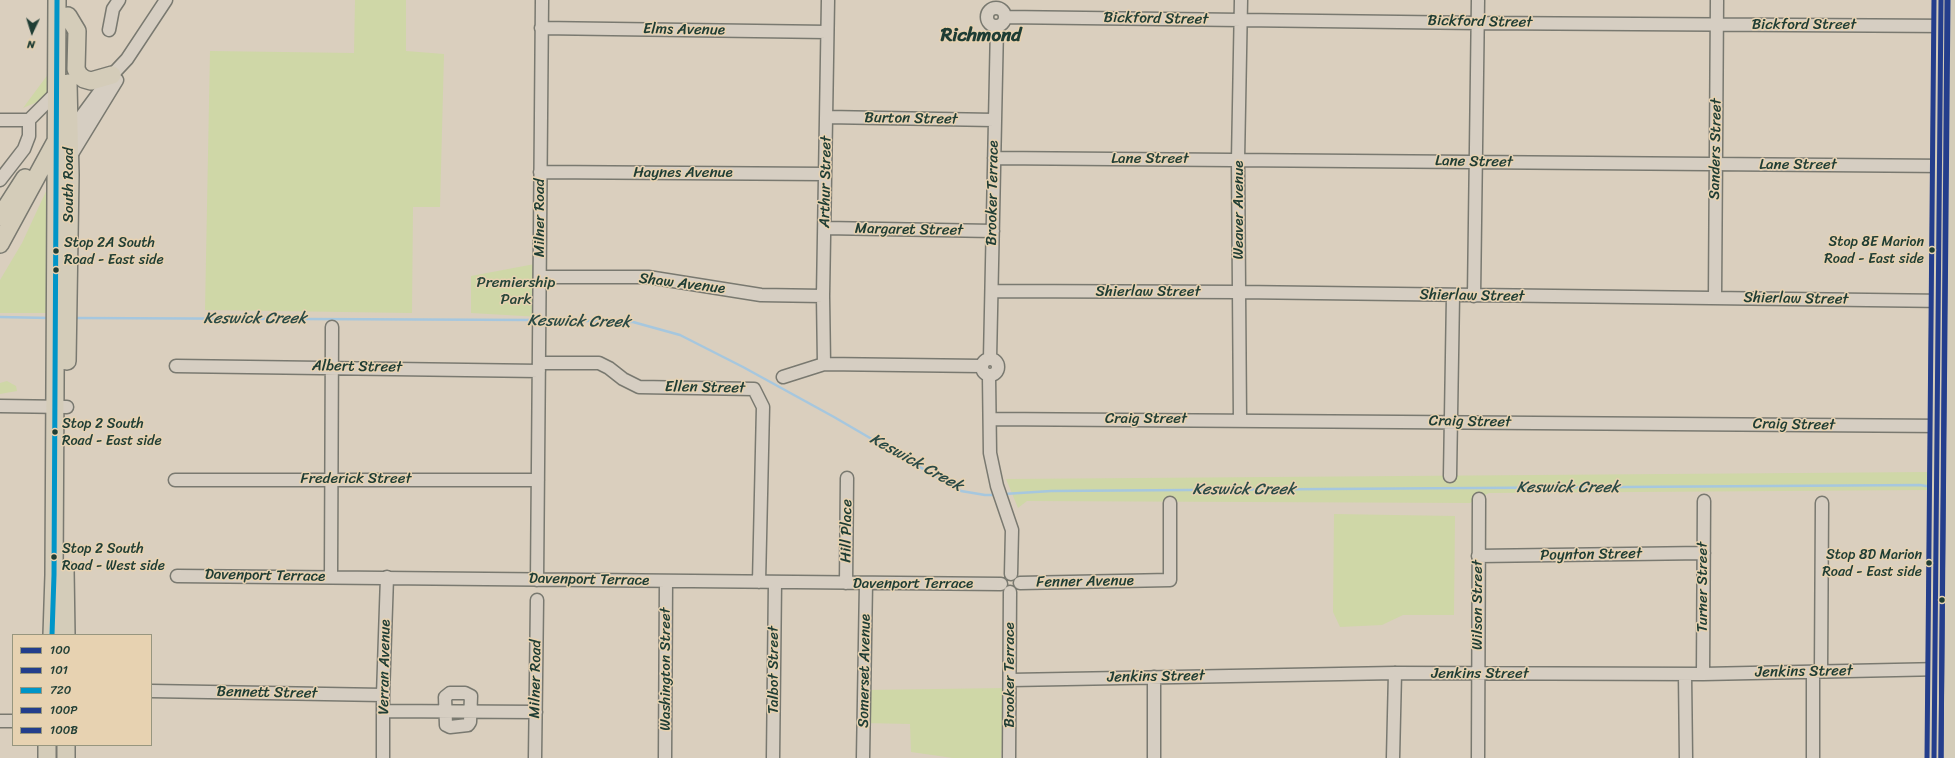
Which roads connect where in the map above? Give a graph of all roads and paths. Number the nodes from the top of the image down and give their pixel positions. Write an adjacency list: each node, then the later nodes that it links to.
1 (57, 0): 25 (highway, South Road)
2 (119, 0): 20 (street)
3 (166, 0): 22 (street)
4 (542, 0): 19 (street, Milner Road)
5 (828, 0): 21 (street, Arthur Street)
6 (1241, 0): 14 (street, Weaver Avenue)
7 (1478, 0): 15 (street)
8 (1717, 0): 16 (street, Sanders Street)
9 (1941, 0): 18 (main road)
10 (1954, 0): 18 (main road)
11 (996, 4): 13 (street); 17 (street)
12 (68, 8): 23 (highway); 26 (highway, South Road)
13 (1005, 17): 14 (street, Bickford Street); 17 (street)
14 (1241, 20): 15 (street, Bickford Street); 33 (street, Weaver Avenue)
15 (1478, 23): 16 (street, Bickford Street); 34 (street)
16 (1717, 25): 18 (street, Bickford Street); 35 (street, Sanders Street)
17 (997, 26): 30 (street, Brooker Terrace)
18 (1948, 26): 24 (main road)
19 (541, 28): 21 (street, Elms Avenue); 37 (street, Milner Road)
20 (109, 30)
21 (827, 32): 27 (street, Arthur Street)
22 (127, 59): 23 (street); 31 (street)
23 (112, 75): 31 (street)
24 (1950, 78): 36 (main road)
25 (56, 93): 26 (highway, South Road); 29 (street)
26 (62, 112): 31 (highway, South Road); 41 (highway)
27 (827, 117): 30 (street, Burton Street); 38 (street, Arthur Street)
28 (0, 120): 29 (street)
29 (29, 120): 39 (street)
30 (994, 120): 32 (street, Brooker Terrace)
31 (63, 151): 44 (highway); 62 (highway, South Road)
32 (994, 158): 33 (street, Lane Street); 43 (street, Brooker Terrace)
33 (1238, 160): 34 (street, Lane Street); 47 (street, Weaver Avenue)
34 (1476, 162): 35 (street, Lane Street); 50 (street)
35 (1716, 165): 36 (street, Lane Street); 51 (street, Sanders Street)
36 (1947, 166): 40 (main road)
37 (540, 172): 38 (street, Haynes Avenue); 45 (street, Milner Road)
38 (825, 174): 42 (street, Arthur Street)
39 (0, 180)
40 (1949, 194): 52 (main road)
41 (0, 216)
42 (825, 228): 43 (street, Margaret Street); 48 (street, Arthur Street)
43 (993, 232): 46 (street, Brooker Terrace)
44 (0, 244)
45 (540, 277): 48 (street, Shaw Avenue); 59 (street, Milner Road)
46 (992, 291): 47 (street, Shierlaw Street); 55 (street, Brooker Terrace)
47 (1239, 292): 49 (street, Shierlaw Street); 64 (street, Weaver Avenue)
48 (823, 296): 56 (street, Arthur Street)
49 (1453, 296): 50 (street, Shierlaw Street); 65 (street)
50 (1474, 296): 51 (street, Shierlaw Street)
51 (1715, 298): 52 (street, Shierlaw Street)
52 (1945, 301): 53 (main road)
53 (1948, 316): 66 (main road)
54 (332, 327): 58 (street)
55 (986, 363): 56 (street); 63 (street)
56 (824, 364): 60 (street)
57 (176, 366): 58 (street, Albert Street)
58 (332, 367): 59 (street, Albert Street); 69 (street)
59 (539, 367): 71 (street, Milner Road); 84 (street, Ellen Street)
60 (783, 377)
61 (0, 406): 62 (street)
62 (61, 407): 92 (highway, South Road); 93 (highway, South Road)
63 (990, 419): 64 (street, Craig Street); 78 (street)
64 (1240, 420): 65 (street, Craig Street)
65 (1452, 422): 66 (street, Craig Street); 67 (street)
66 (1946, 431): 94 (main road)
67 (1450, 476)
68 (847, 478): 86 (street, Hill Place)
69 (332, 479): 70 (street, Frederick Street); 71 (street, Frederick Street); 80 (street)
70 (174, 480)
71 (538, 480): 82 (street, Milner Road)
72 (1479, 499): 77 (street, Wilson Street)
73 (1704, 501): 76 (street, Turner Street)
74 (1170, 503): 88 (street, Fenner Avenue)
75 (1822, 503): 96 (street)
76 (1704, 553): 77 (street, Poynton Street); 100 (street, Turner Street)
77 (1478, 556): 98 (street, Wilson Street)
78 (1012, 574): 88 (street); 89 (street)
79 (177, 576): 80 (street, Davenport Terrace)
80 (331, 577): 81 (street, Davenport Terrace)
81 (387, 577): 82 (street, Davenport Terrace); 104 (street, Verran Avenue)
82 (537, 580): 83 (street, Davenport Terrace)
83 (666, 581): 84 (street, Davenport Terrace); 117 (street, Washington Street)
84 (759, 582): 85 (street, Davenport Terrace)
85 (775, 582): 86 (street, Davenport Terrace); 118 (street, Talbot Street)
86 (846, 583): 87 (street, Davenport Terrace)
87 (866, 583): 89 (street, Davenport Terrace); 119 (street, Somerset Avenue)
88 (1020, 583): 90 (street)
89 (1001, 584): 90 (street)
90 (1010, 592): 102 (street, Brooker Terrace)
91 (537, 600): 108 (street, Milner Road)
92 (52, 634)
93 (66, 634)
94 (1946, 652): 95 (main road)
95 (1942, 669): 96 (street, Jenkins Street); 126 (main road); 127 (main road)
96 (1817, 672): 100 (street, Jenkins Street); 125 (street)
97 (1395, 673): 98 (street, Jenkins Street); 101 (street, Jenkins Street); 122 (street)
98 (1478, 674): 99 (street, Jenkins Street); 123 (street, Wilson Street)
99 (1685, 674): 100 (street, Jenkins Street); 124 (street)
100 (1703, 674)
101 (1154, 677): 102 (street, Jenkins Street); 121 (street)
102 (1011, 680): 120 (street, Brooker Terrace)
103 (152, 690): 104 (street, Bennett Street)
104 (383, 695): 105 (street, Verran Avenue)
105 (384, 711): 106 (street); 115 (street, Verran Avenue)
106 (445, 711): 107 (street); 107 (street)
107 (471, 712): 108 (street)
108 (536, 712): 116 (street, Milner Road)
109 (0, 721): 110 (street)
110 (12, 721)
111 (47, 746): 113 (highway)
112 (66, 746): 114 (highway)
113 (47, 758)
114 (66, 758)
115 (383, 758)
116 (535, 758)
117 (665, 758)
118 (773, 758)
119 (863, 758)
120 (1010, 758)
121 (1154, 758)
122 (1394, 758)
123 (1478, 758)
124 (1686, 758)
125 (1813, 758)
126 (1934, 758)
127 (1948, 758)

